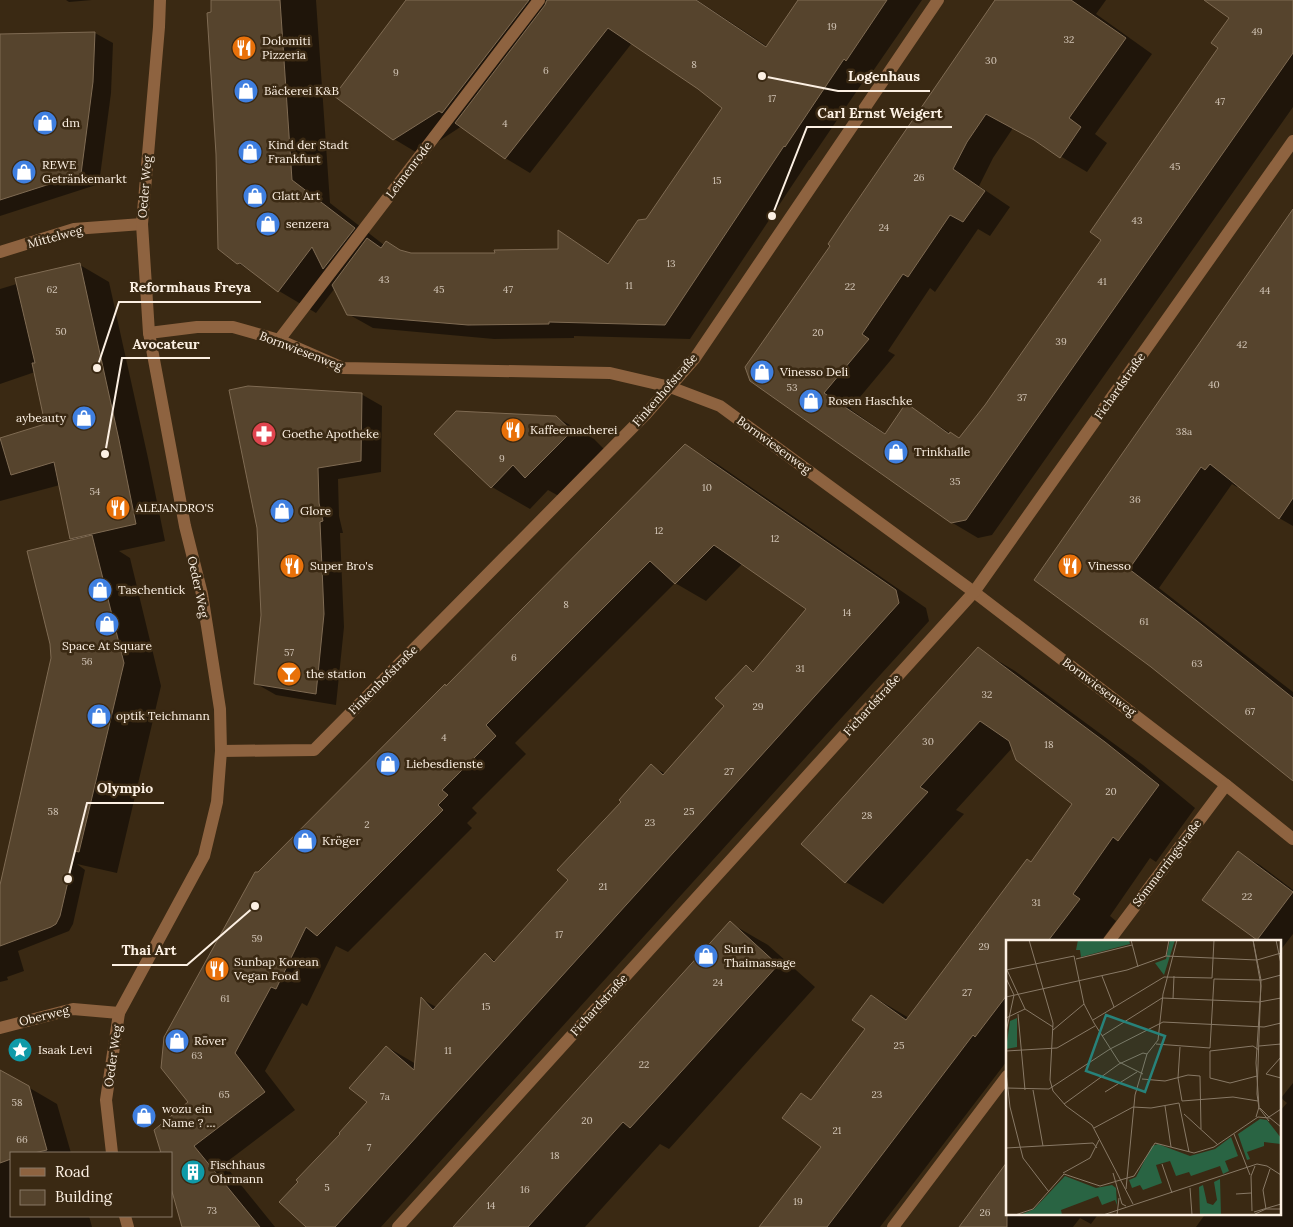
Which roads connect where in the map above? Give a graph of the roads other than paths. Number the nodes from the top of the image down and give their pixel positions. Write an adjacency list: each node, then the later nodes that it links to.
1 (160, 0): 5 (street, Oeder Weg)
2 (539, 0): 8 (street, Leimenrode)
3 (938, 0): 9 (street, Finkenhofstraße)
4 (1293, 141): 10 (street, Fichardstraße)
5 (142, 224): 6 (street, Mittelweg); 7 (street, Oeder Weg)
6 (0, 252)
7 (149, 333): 8 (street, Bornwiesenweg); 11 (street, Oeder Weg)
8 (279, 340): 9 (street, Bornwiesenweg)
9 (670, 387): 10 (street, Bornwiesenweg); 11 (street, Finkenhofstraße)
10 (974, 592): 12 (street, Bornwiesenweg); 19 (street, Fichardstraße)
11 (222, 751): 15 (street, Oeder Weg)
12 (1226, 784): 13 (street, Bornwiesenweg); 14 (street, Sömmerringstraße)
13 (1293, 839)
14 (1110, 940)
15 (119, 1013): 16 (street, Oberweg); 18 (street, Oeder Weg)
16 (0, 1028)
17 (1006, 1077): 20 (street)
18 (112, 1152)
19 (398, 1227)
20 (893, 1227)

